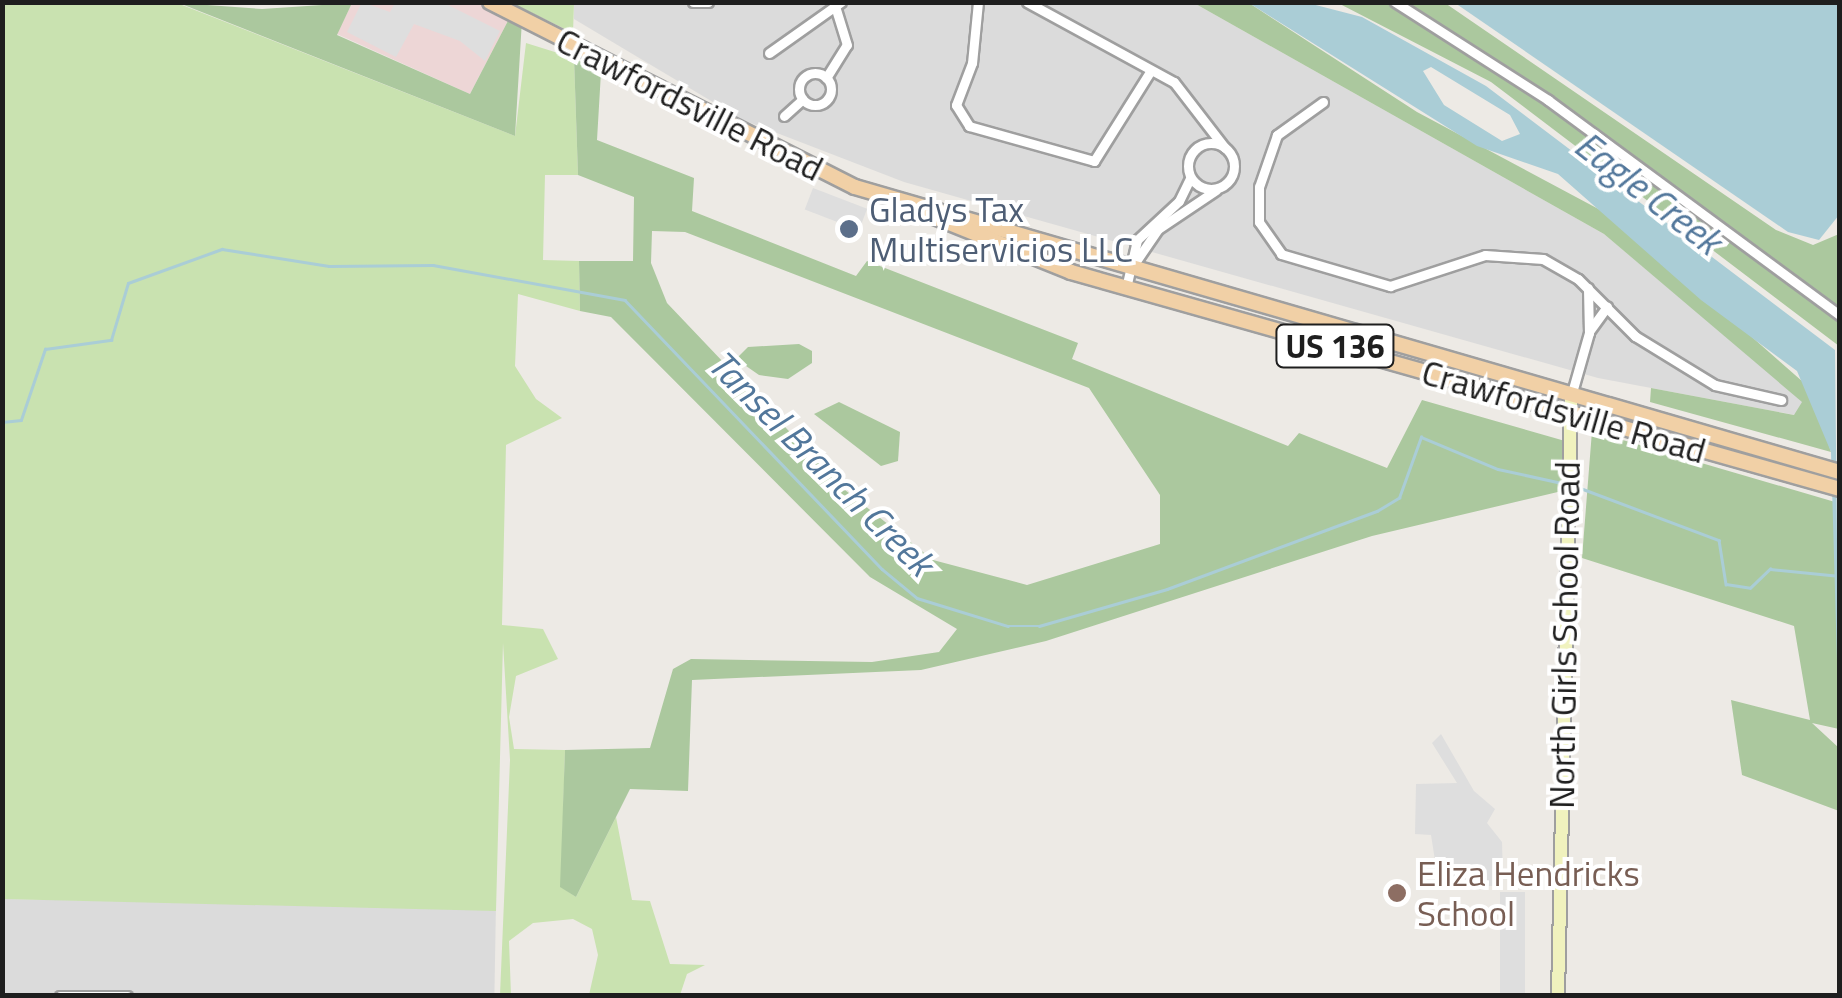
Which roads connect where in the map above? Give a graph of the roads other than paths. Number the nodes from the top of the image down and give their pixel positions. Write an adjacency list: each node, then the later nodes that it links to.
1 (490, 2): 19 (main road, Crawfordsville Road / US 136)
2 (693, 2): 3 (street)
3 (708, 2)
4 (978, 2): 9 (street)
5 (1027, 2): 9 (street)
6 (1395, 2): 24 (street)
7 (838, 4): 8 (street); 10 (street)
8 (769, 53)
9 (1151, 70): 14 (street)
10 (826, 78): 11 (street); 11 (street)
11 (803, 99): 13 (street)
12 (1323, 102): 22 (street)
13 (784, 116)
14 (1204, 120): 15 (street); 16 (street)
15 (1200, 145): 16 (street); 17 (street)
16 (1225, 148): 18 (street)
17 (1190, 178): 18 (street); 20 (street)
18 (1222, 186): 20 (street)
19 (892, 200): 20 (main road, Crawfordsville Road / US 136); 21 (main road, Crawfordsville Road / US 136)
20 (1131, 269): 21 (street); 26 (main road, Crawfordsville Road / US 136)
21 (1126, 288): 28 (main road, Crawfordsville Road / US 136)
22 (1588, 288): 23 (street); 25 (street)
23 (1607, 307): 25 (street); 27 (street)
24 (1840, 315)
25 (1588, 333): 26 (street)
26 (1572, 396): 28 (main road, North Girls School Road); 29 (main road, Crawfordsville Road / US 136)
27 (1781, 400)
28 (1568, 412): 30 (main road, Crawfordsville Road / US 136); 33 (main road, North Girls School Road)
29 (1840, 472)
30 (1840, 489)
31 (60, 996): 32 (street)
32 (127, 996)
33 (1558, 996)

